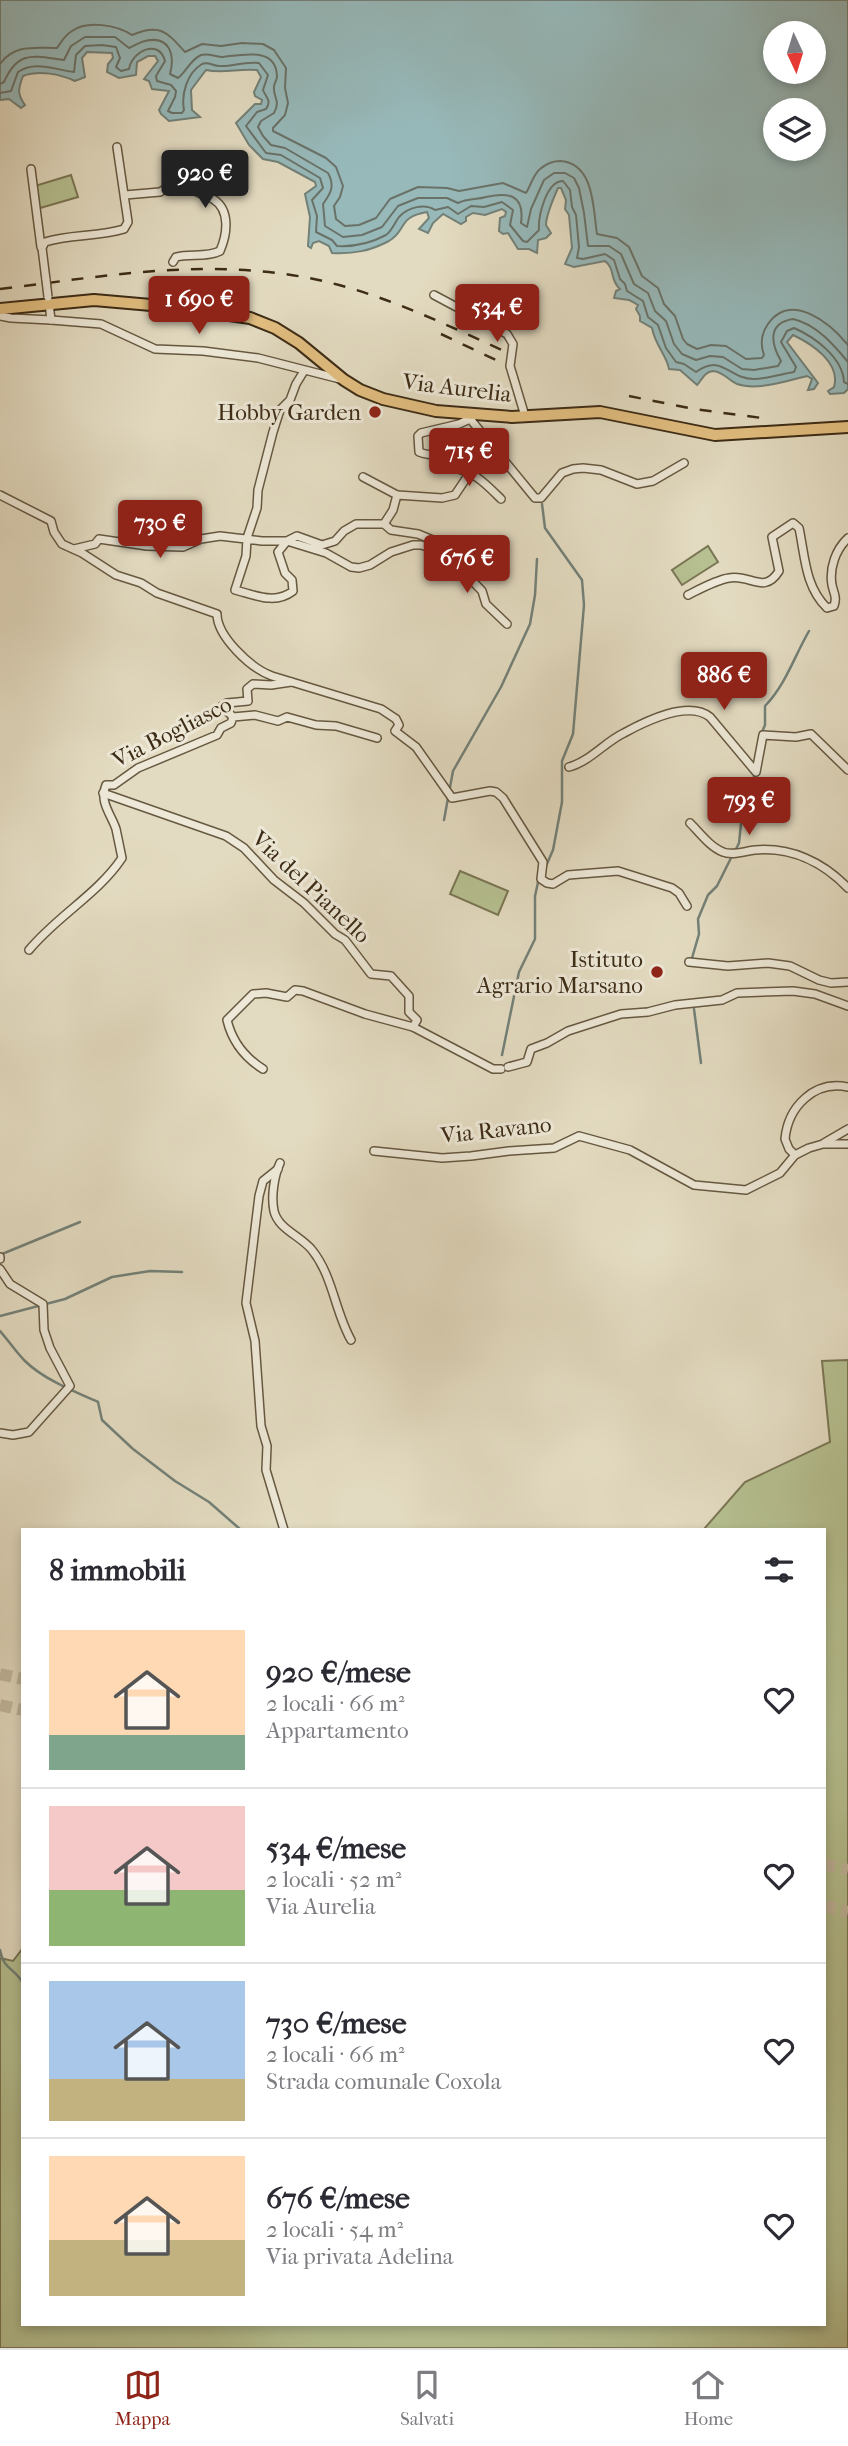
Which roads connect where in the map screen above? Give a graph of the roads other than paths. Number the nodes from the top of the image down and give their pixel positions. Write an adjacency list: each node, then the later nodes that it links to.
1 (117, 147): 3 (street)
2 (31, 169): 4 (street)
3 (125, 195): 4 (street); 5 (street)
4 (41, 248): 7 (street, bridge)
5 (173, 262)
6 (434, 295): 13 (street)
7 (49, 300): 8 (main road, Via Aurelia); 10 (street); 12 (main road, Via Aurelia)
8 (0, 309)
9 (0, 316): 10 (street)
10 (51, 320): 11 (street)
11 (304, 371): 12 (street); 24 (street)
12 (344, 380): 14 (main road, Via Aurelia)
13 (526, 416): 14 (main road, Via Aurelia); 15 (main road, Via Aurelia)
14 (472, 418): 16 (street); 18 (street)
15 (848, 427)
16 (684, 463)
17 (440, 467): 18 (street)
18 (469, 474): 21 (street); 22 (street)
19 (363, 477): 21 (street)
20 (0, 495): 28 (street)
21 (397, 495): 23 (street)
22 (501, 499)
23 (384, 524): 26 (street); 27 (street)
24 (247, 538): 26 (street); 26 (street); 28 (street)
25 (848, 538): 29 (street)
26 (287, 541): 27 (street)
27 (440, 543): 30 (street)
28 (74, 549): 31 (street)
29 (688, 595)
30 (507, 624)
31 (292, 682): 32 (street); 39 (street)
32 (233, 717): 33 (street, Via Bogliasco); 36 (street, Via Bogliasco)
33 (377, 738)
34 (569, 767): 35 (street)
35 (848, 770)
36 (103, 793): 40 (street, Via Bogliasco); 44 (street, Via del Pianello)
37 (691, 823): 38 (street)
38 (848, 888)
39 (687, 906)
40 (29, 950)
41 (689, 962): 42 (street)
42 (848, 982)
43 (848, 1006): 44 (street)
44 (413, 1027): 45 (street)
45 (262, 1069)
46 (846, 1086): 51 (street)
47 (848, 1129): 48 (street)
48 (823, 1144): 49 (street); 51 (street)
49 (848, 1144)
50 (374, 1151): 51 (street, Via Ravano)
51 (795, 1155)
52 (0, 1269): 54 (street)
53 (351, 1340): 55 (street)
54 (0, 1433)
55 (283, 1528)

